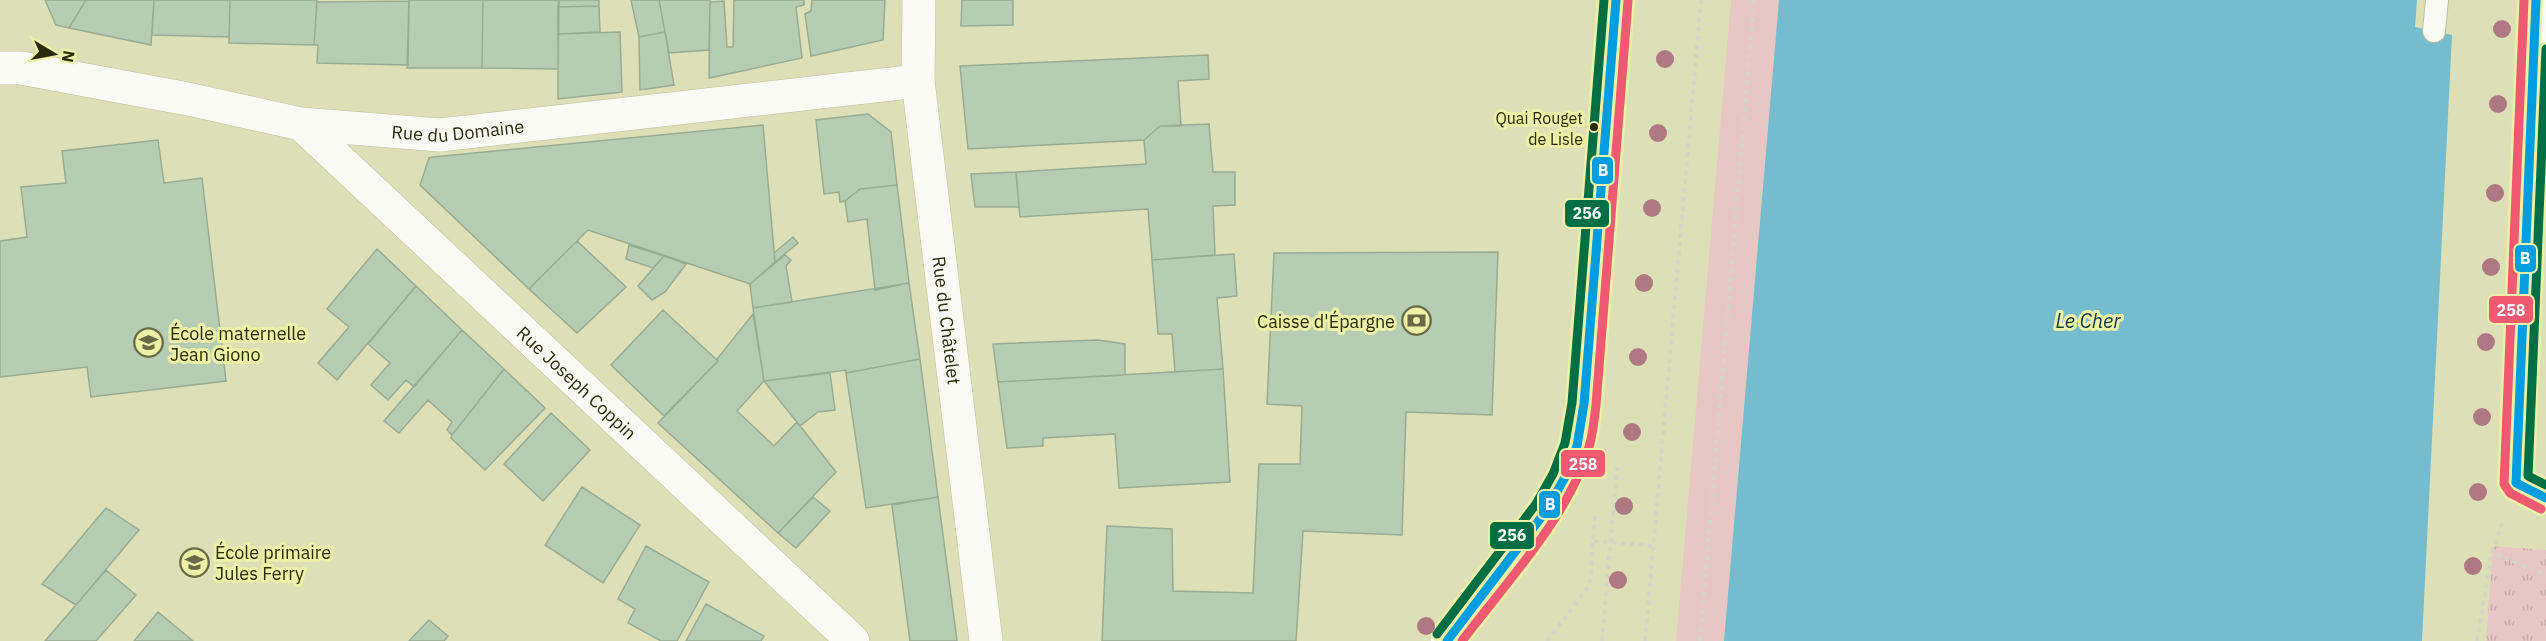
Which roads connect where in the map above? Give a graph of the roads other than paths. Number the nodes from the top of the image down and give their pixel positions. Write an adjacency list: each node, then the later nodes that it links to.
1 (919, 0): 7 (street, Rue du Châtelet)
2 (1616, 0): 12 (street)
3 (2437, 0): 5 (lane)
4 (2536, 0): 9 (street)
5 (2434, 31)
6 (0, 68): 8 (street, Rue du Domaine)
7 (918, 81): 8 (street, Rue du Domaine); 11 (street, Rue du Châtelet)
8 (301, 124): 10 (street, Rue Joseph Coppin)
9 (2546, 498)
10 (853, 641)
11 (986, 641)
12 (1447, 641)

